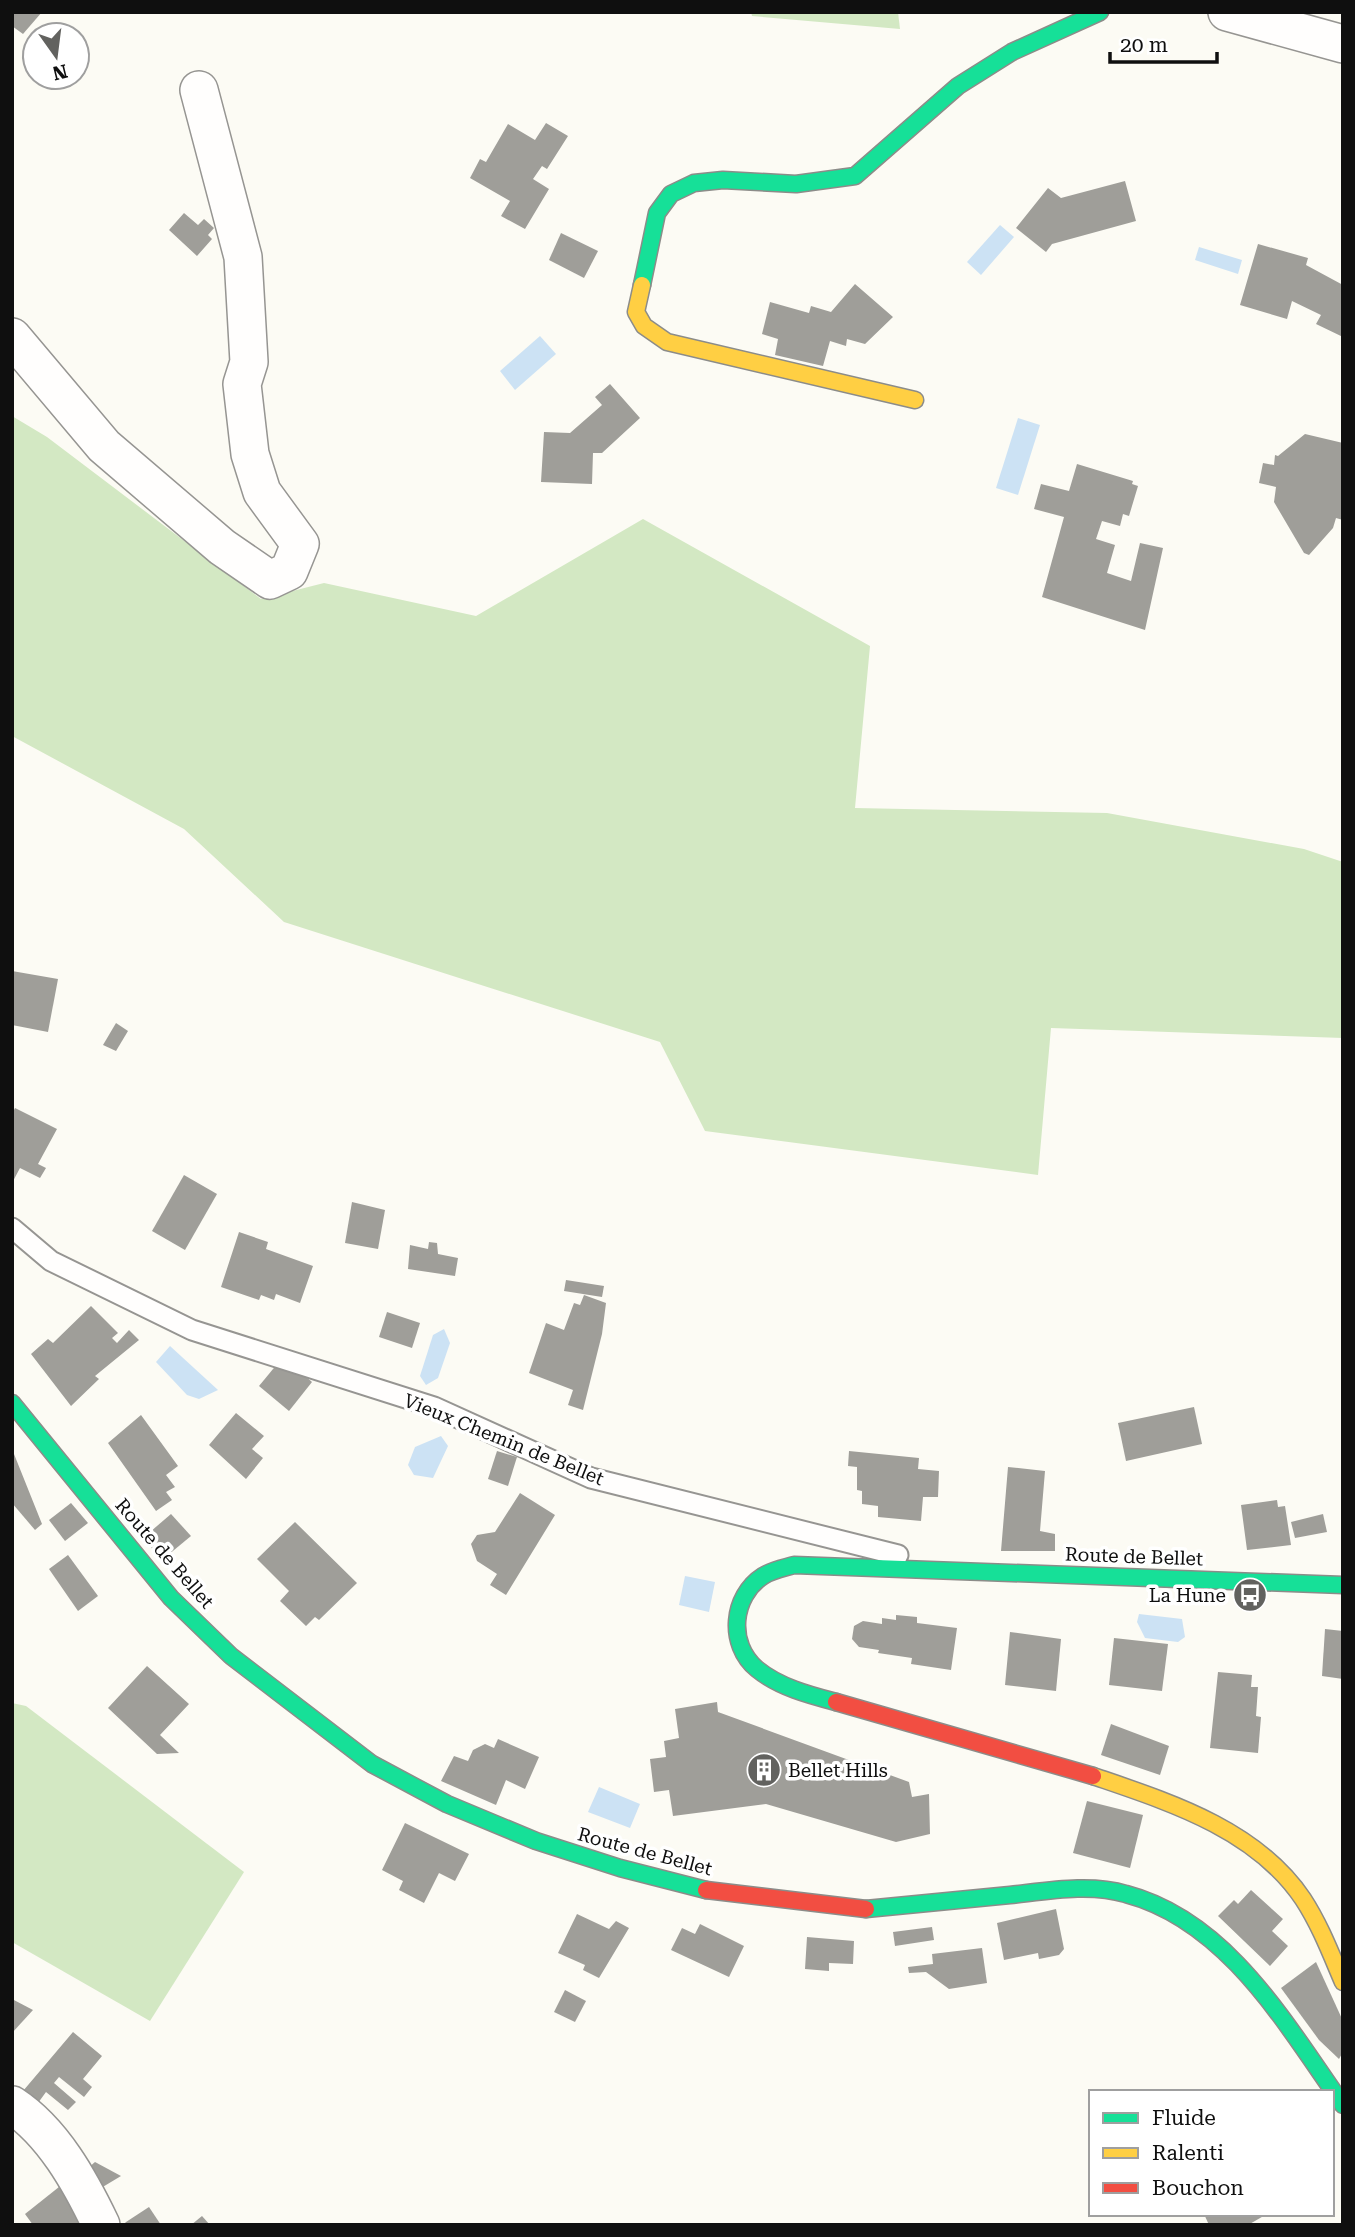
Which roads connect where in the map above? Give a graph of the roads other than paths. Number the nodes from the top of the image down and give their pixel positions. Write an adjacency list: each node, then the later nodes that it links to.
1 (1100, 12): 6 (street)
2 (1227, 12): 3 (street)
3 (1343, 44)
4 (199, 90): 5 (street)
5 (12, 337)
6 (915, 400)
7 (12, 1228): 9 (lane, Vieux Chemin de Bellet)
8 (12, 1403): 12 (street, Route de Bellet)
9 (938, 1572): 10 (street, Route de Bellet); 11 (street, Route de Bellet)
10 (1343, 1585)
11 (1343, 1982)
12 (1332, 2090)
13 (12, 2105): 14 (street)
14 (101, 2225)

